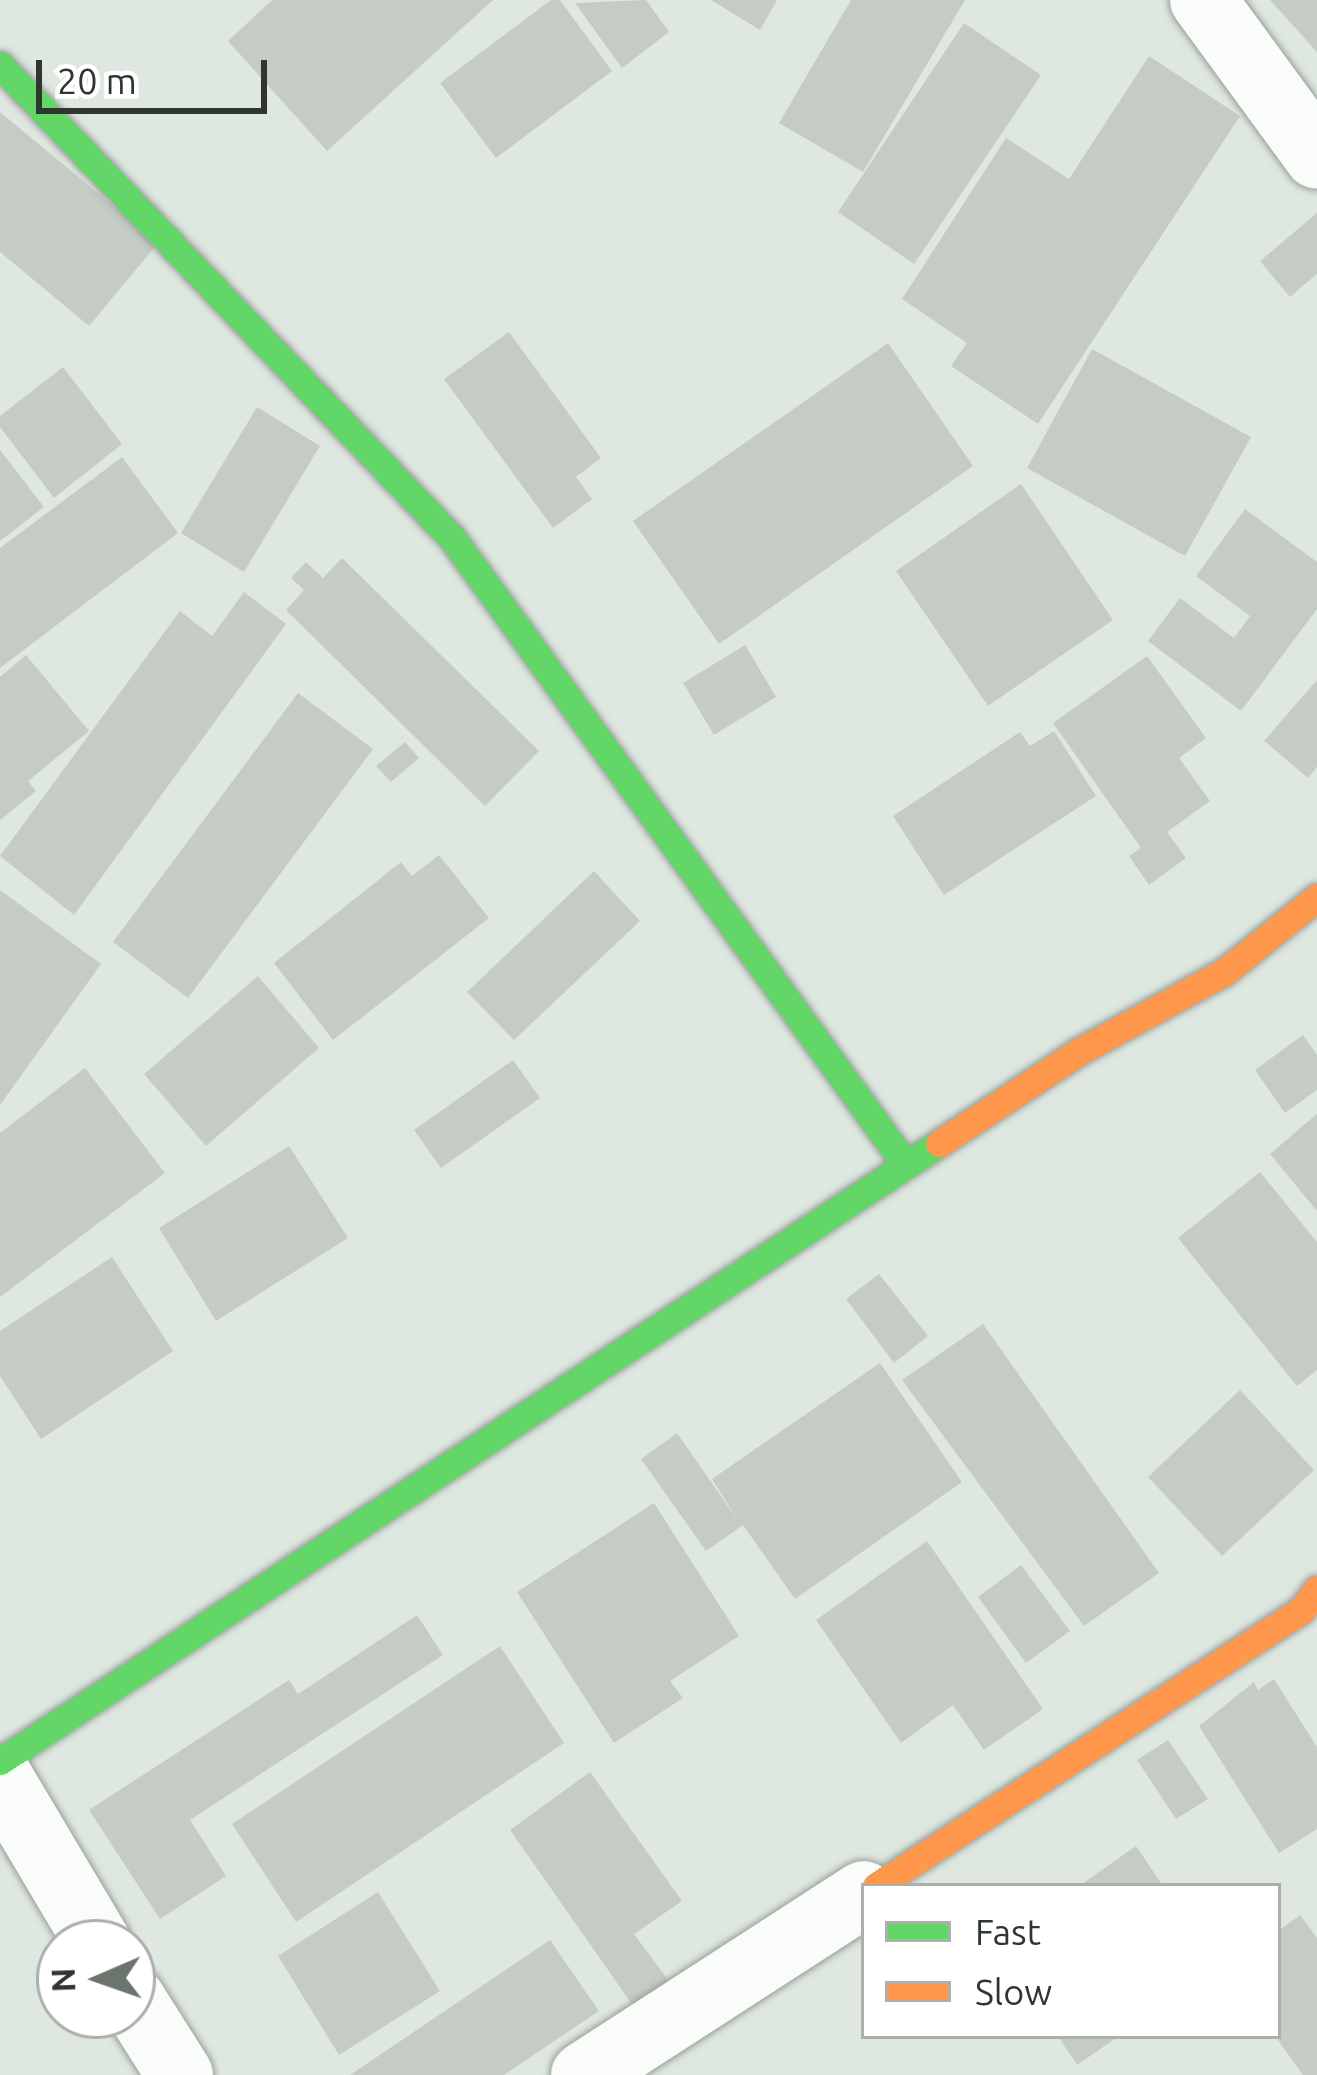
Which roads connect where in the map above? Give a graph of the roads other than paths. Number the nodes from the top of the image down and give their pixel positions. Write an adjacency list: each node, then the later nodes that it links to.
1 (1203, 0): 3 (street)
2 (0, 65): 5 (street)
3 (1317, 156)
4 (1317, 897): 5 (street)
5 (906, 1165): 7 (street)
6 (1317, 1589): 9 (street)
7 (0, 1761)
8 (0, 1778): 11 (street)
9 (881, 1883)
10 (861, 1896): 14 (street)
11 (84, 1919)
12 (156, 2037): 13 (street)
13 (180, 2075)
14 (584, 2075)

